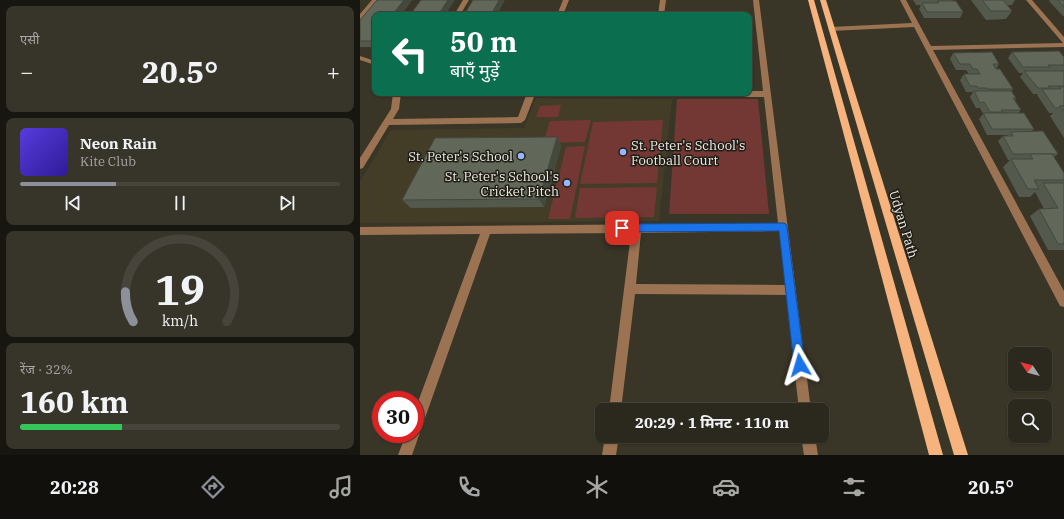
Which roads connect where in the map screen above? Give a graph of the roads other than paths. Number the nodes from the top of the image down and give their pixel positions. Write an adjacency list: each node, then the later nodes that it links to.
1 (375, 0): 13 (street)
2 (466, 0): 10 (street)
3 (566, 0): 11 (street)
4 (663, 0): 12 (street)
5 (756, 0): 22 (street)
6 (811, 0): 43 (main road)
7 (823, 0): 15 (main road, Udyan Path)
8 (903, 0): 14 (street)
9 (1029, 0): 16 (street)
10 (459, 12)
11 (561, 12)
12 (661, 12)
13 (360, 18)
14 (916, 25): 15 (street); 18 (street)
15 (831, 29): 44 (main road, Udyan Path)
16 (1064, 41)
17 (1064, 46): 18 (street)
18 (928, 48): 33 (street)
19 (360, 58): 20 (street)
20 (372, 62)
21 (752, 94): 22 (street)
22 (766, 94): 27 (street)
23 (397, 96): 25 (street)
24 (530, 96): 25 (street)
25 (387, 122): 26 (street)
26 (360, 166)
27 (783, 227): 28 (street); 32 (street)
28 (637, 228): 29 (street); 31 (street)
29 (487, 229): 30 (street); 34 (street)
30 (360, 231)
31 (630, 289): 32 (street); 35 (street)
32 (791, 290): 36 (street)
33 (1064, 302)
34 (424, 403)
35 (616, 403)
36 (804, 403)
37 (410, 443): 40 (street)
38 (611, 443): 41 (street)
39 (809, 443): 42 (street)
40 (405, 455)
41 (609, 455)
42 (811, 455)
43 (936, 455)
44 (961, 455)

